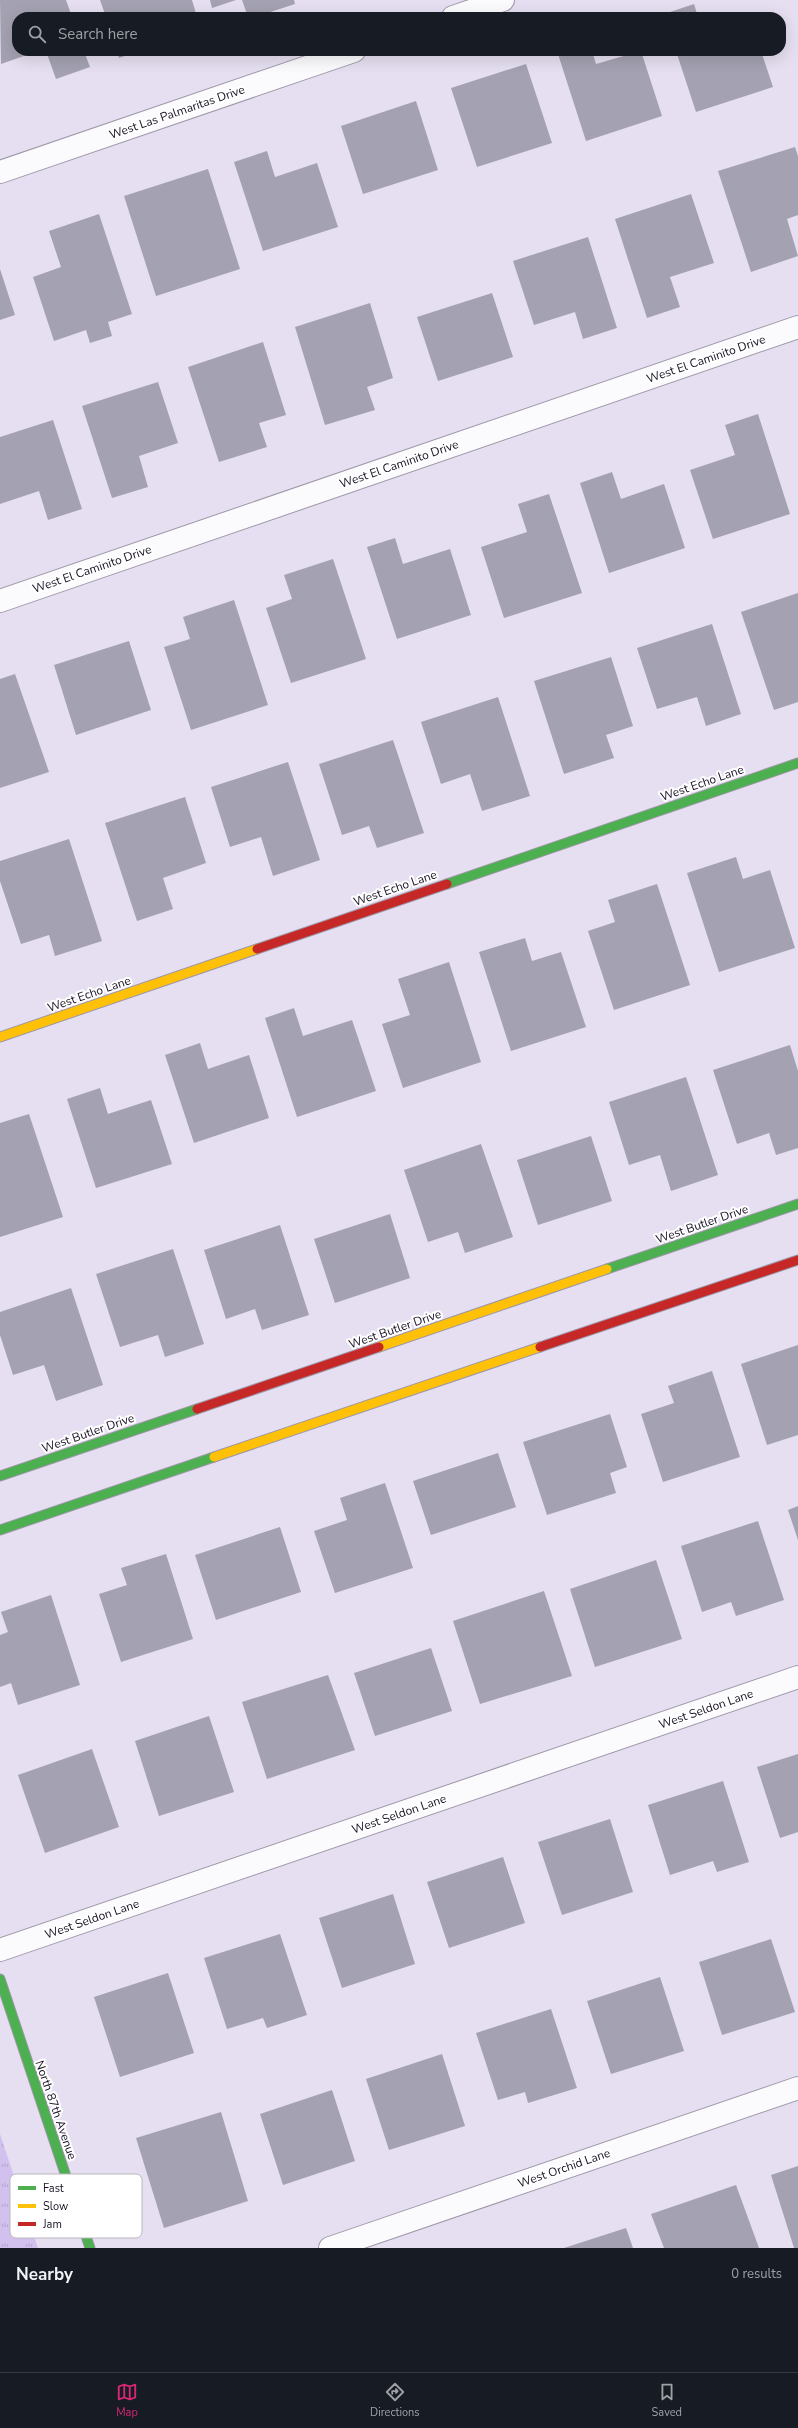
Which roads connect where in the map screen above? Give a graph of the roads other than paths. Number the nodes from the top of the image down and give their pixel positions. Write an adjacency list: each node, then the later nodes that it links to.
1 (503, 0): 2 (street)
2 (468, 12)
3 (339, 56): 4 (street, West Las Palmaritas Drive)
4 (0, 172)
5 (798, 327): 6 (street, West El Caminito Drive)
6 (0, 601)
7 (798, 763): 8 (street, West Echo Lane)
8 (0, 1037)
9 (798, 1204): 11 (street, West Butler Drive)
10 (798, 1260): 12 (street)
11 (0, 1476)
12 (0, 1530)
13 (798, 1678): 14 (street, West Seldon Lane)
14 (0, 1950)
15 (0, 1979): 17 (street, North 87th Avenue)
16 (798, 2088): 20 (street, West Orchid Lane)
17 (65, 2174)
18 (87, 2238): 19 (street, North 87th Avenue)
19 (90, 2248)
20 (330, 2248)

